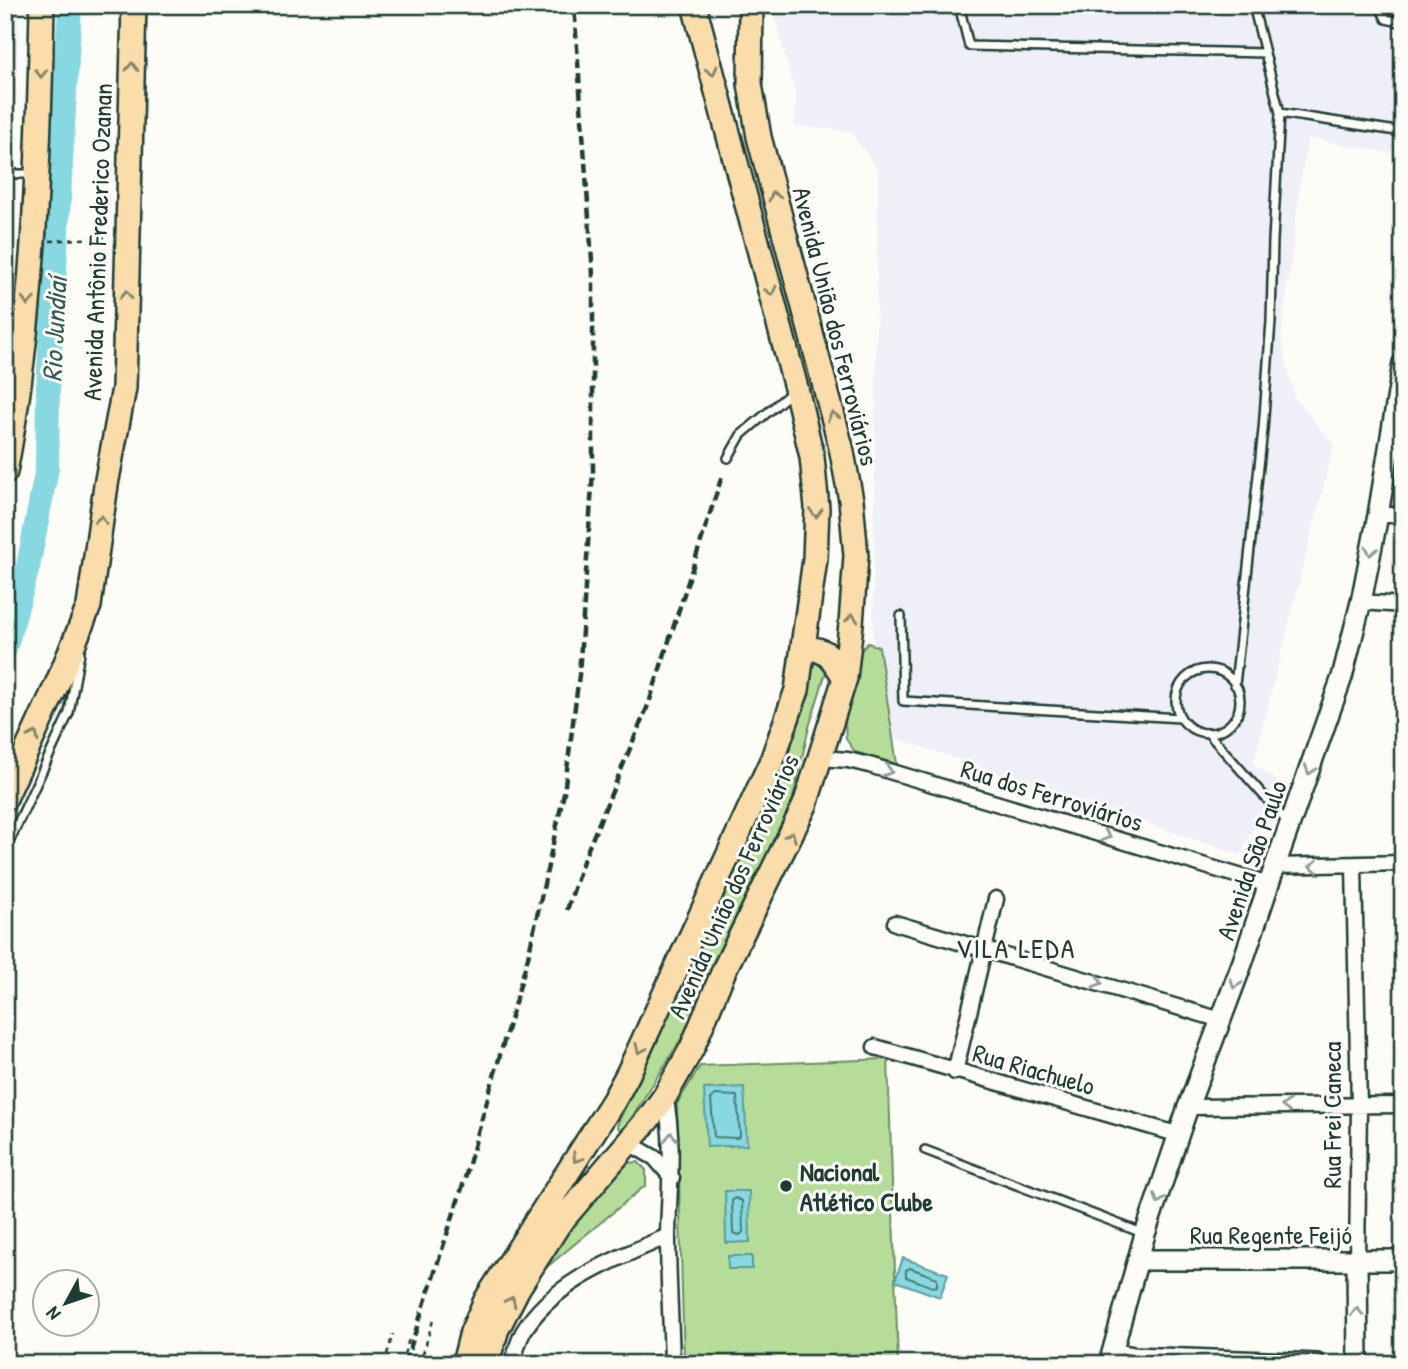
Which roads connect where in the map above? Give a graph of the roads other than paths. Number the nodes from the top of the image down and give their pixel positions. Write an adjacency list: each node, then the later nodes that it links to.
1 (42, 5): 12 (main road, one-way to 12)
2 (134, 5): 22 (main road, Avenida Antônio Frederico Ozanan, one-way to 2)
3 (694, 5): 15 (main road, Avenida União dos Ferroviários, one-way to 15)
4 (751, 5): 25 (main road, Avenida União dos Ferroviários, one-way to 4)
5 (959, 5): 9 (lane)
6 (1253, 5): 9 (lane)
7 (1379, 5): 8 (lane)
8 (1403, 23)
9 (1265, 53): 10 (lane)
10 (1280, 113): 11 (lane); 26 (lane)
11 (1403, 132)
12 (37, 173): 13 (lane); 17 (main road, one-way to 17)
13 (5, 174)
14 (1402, 374): 18 (main road, Avenida São Paulo)
15 (796, 388): 16 (lane); 24 (main road, Avenida União dos Ferroviários, one-way to 24)
16 (728, 458)
17 (5, 472)
18 (1378, 515): 19 (street); 20 (main road, Avenida São Paulo, one-way to 20)
19 (1403, 515)
20 (1360, 602): 21 (street); 31 (main road, Avenida São Paulo, one-way to 31)
21 (1403, 605)
22 (89, 606): 30 (main road, Avenida Antônio Frederico Ozanan, one-way to 22); 32 (lane)
23 (901, 616): 27 (lane)
24 (805, 648): 25 (main road); 43 (main road, Avenida União dos Ferroviários, one-way to 43)
25 (845, 678): 29 (main road, Avenida União dos Ferroviários)
26 (1235, 685): 27 (lane); 28 (lane)
27 (1180, 718): 28 (lane)
28 (1208, 733): 31 (lane)
29 (821, 758): 35 (street, Rua dos Ferroviários, one-way to 35); 42 (main road, Avenida União dos Ferroviários, one-way to 29)
30 (5, 798)
31 (1291, 826): 35 (main road, Avenida São Paulo)
32 (5, 851)
33 (1403, 863): 34 (street, Rua dos Ferroviários)
34 (1354, 866): 35 (street, Rua dos Ferroviários, one-way to 35); 45 (street, Rua Frei Caneca)
35 (1272, 876): 39 (main road, Avenida São Paulo, one-way to 39)
36 (996, 898): 38 (street)
37 (895, 923): 38 (street)
38 (986, 948): 39 (street, one-way to 39); 41 (street)
39 (1222, 1020): 46 (main road, Avenida São Paulo)
40 (875, 1047): 41 (street, Rua Riachuelo)
41 (955, 1072): 47 (street, Rua Riachuelo)
42 (665, 1096): 48 (main road, Avenida União dos Ferroviários); 50 (street, one-way to 42)
43 (614, 1100): 48 (main road); 58 (main road, Avenida União dos Ferroviários, one-way to 58)
44 (1403, 1105): 45 (street)
45 (1359, 1106): 46 (street, one-way to 46); 55 (street, Rua Frei Caneca)
46 (1188, 1107): 47 (main road, Avenida São Paulo)
47 (1180, 1135): 51 (main road, Avenida São Paulo, one-way to 51)
48 (629, 1143): 50 (street); 59 (main road, Avenida União dos Ferroviários, one-way to 48)
49 (925, 1150): 51 (lane)
50 (672, 1178): 52 (street)
51 (1145, 1234): 53 (main road, Avenida São Paulo)
52 (668, 1236): 60 (street); 62 (street)
53 (1139, 1260): 55 (main road, Rua Regente Feijó); 56 (main road, Avenida São Paulo)
54 (1403, 1260): 55 (main road, Rua Regente Feijó)
55 (1357, 1261): 63 (main road, Rua Frei Caneca, one-way to 55)
56 (1110, 1356): 57 (lane)
57 (1318, 1358)
58 (464, 1364)
59 (486, 1364)
60 (513, 1364)
61 (655, 1364): 62 (street)
62 (672, 1364)
63 (1358, 1364)

